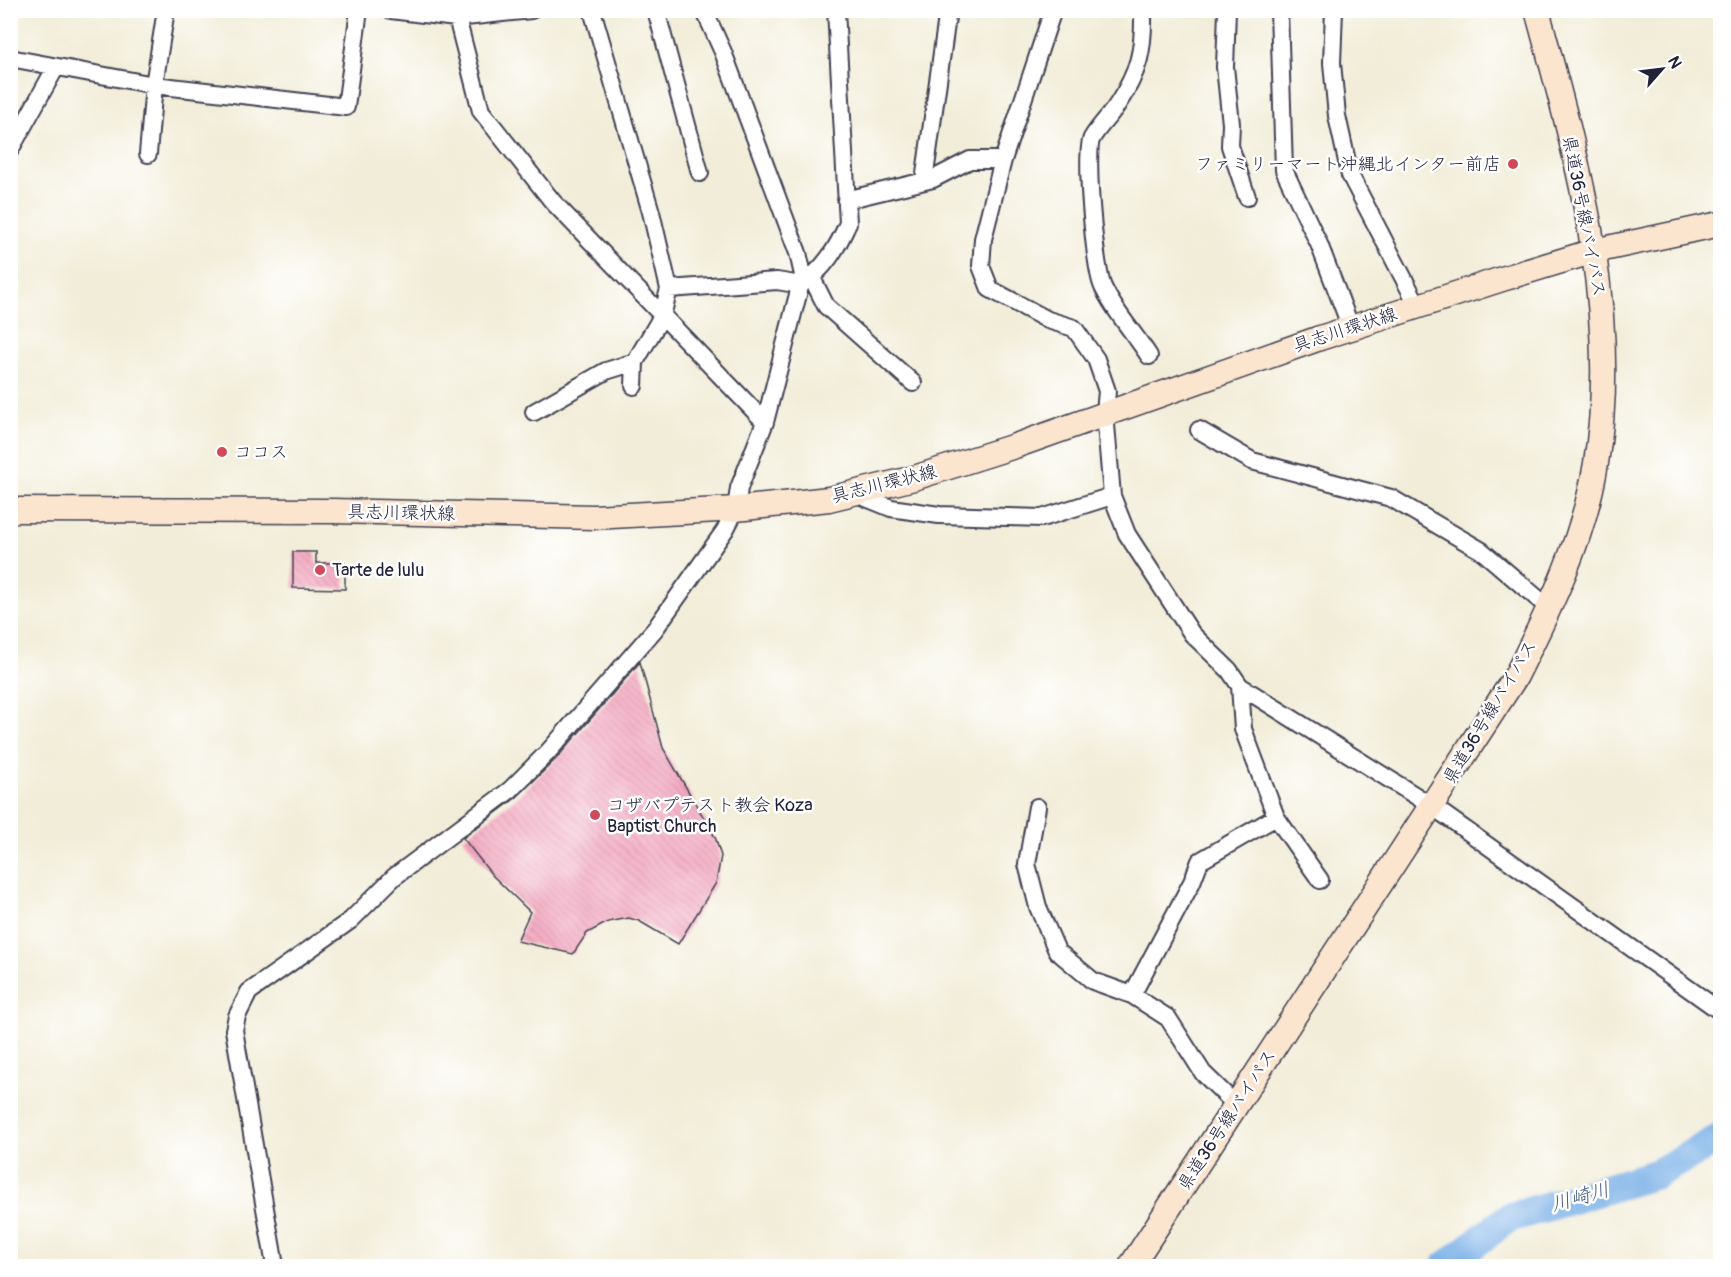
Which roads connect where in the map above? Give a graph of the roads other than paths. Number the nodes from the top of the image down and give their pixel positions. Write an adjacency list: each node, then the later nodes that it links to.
1 (166, 10): 19 (street)
2 (359, 10): 19 (street)
3 (391, 10): 16 (street)
4 (531, 10): 16 (street)
5 (592, 10): 30 (street)
6 (656, 10): 23 (street)
7 (704, 10): 29 (street)
8 (836, 10): 26 (street)
9 (948, 10): 24 (street)
10 (1053, 10): 22 (street)
11 (1143, 10): 34 (street)
12 (1227, 10): 25 (street)
13 (1279, 10): 33 (street)
14 (1334, 10): 31 (street)
15 (1537, 10): 28 (main road, 県道36号線バイパス)
16 (455, 14): 32 (street)
17 (10, 58): 18 (street)
18 (56, 67): 19 (street); 20 (street)
19 (154, 85): 21 (street)
20 (10, 150)
21 (148, 154)
22 (1003, 160): 24 (street); 39 (street)
23 (700, 173)
24 (924, 181): 26 (street)
25 (1247, 198)
26 (846, 200): 29 (street)
27 (1720, 224): 28 (main road, 具志川環状線)
28 (1594, 251): 31 (main road, 具志川環状線); 46 (main road, 県道36号線バイパス)
29 (806, 281): 30 (street); 36 (street); 40 (street)
30 (669, 289): 32 (street)
31 (1418, 306): 33 (main road, 具志川環状線)
32 (662, 316): 35 (street); 40 (street)
33 (1351, 328): 39 (main road, 具志川環状線)
34 (1149, 356)
35 (635, 362): 37 (street); 38 (street)
36 (913, 383)
37 (634, 386)
38 (534, 412)
39 (1105, 413): 42 (main road, 具志川環状線); 43 (street)
40 (765, 422): 44 (street)
41 (1199, 430): 46 (street)
42 (854, 493): 43 (street); 44 (main road, 具志川環状線)
43 (1112, 495): 47 (street)
44 (736, 509): 45 (main road, 具志川環状線); 55 (street)
45 (10, 510)
46 (1550, 609): 48 (main road, 県道36号線バイパス)
47 (1240, 686): 48 (street); 50 (street)
48 (1432, 806): 53 (street); 54 (main road, 県道36号線バイパス)
49 (1037, 807): 52 (street)
50 (1276, 817): 51 (street); 52 (street)
51 (1320, 880)
52 (1132, 996): 54 (street)
53 (1720, 1011)
54 (1236, 1105): 56 (main road, 県道36号線バイパス)
55 (275, 1266)
56 (1131, 1266)

